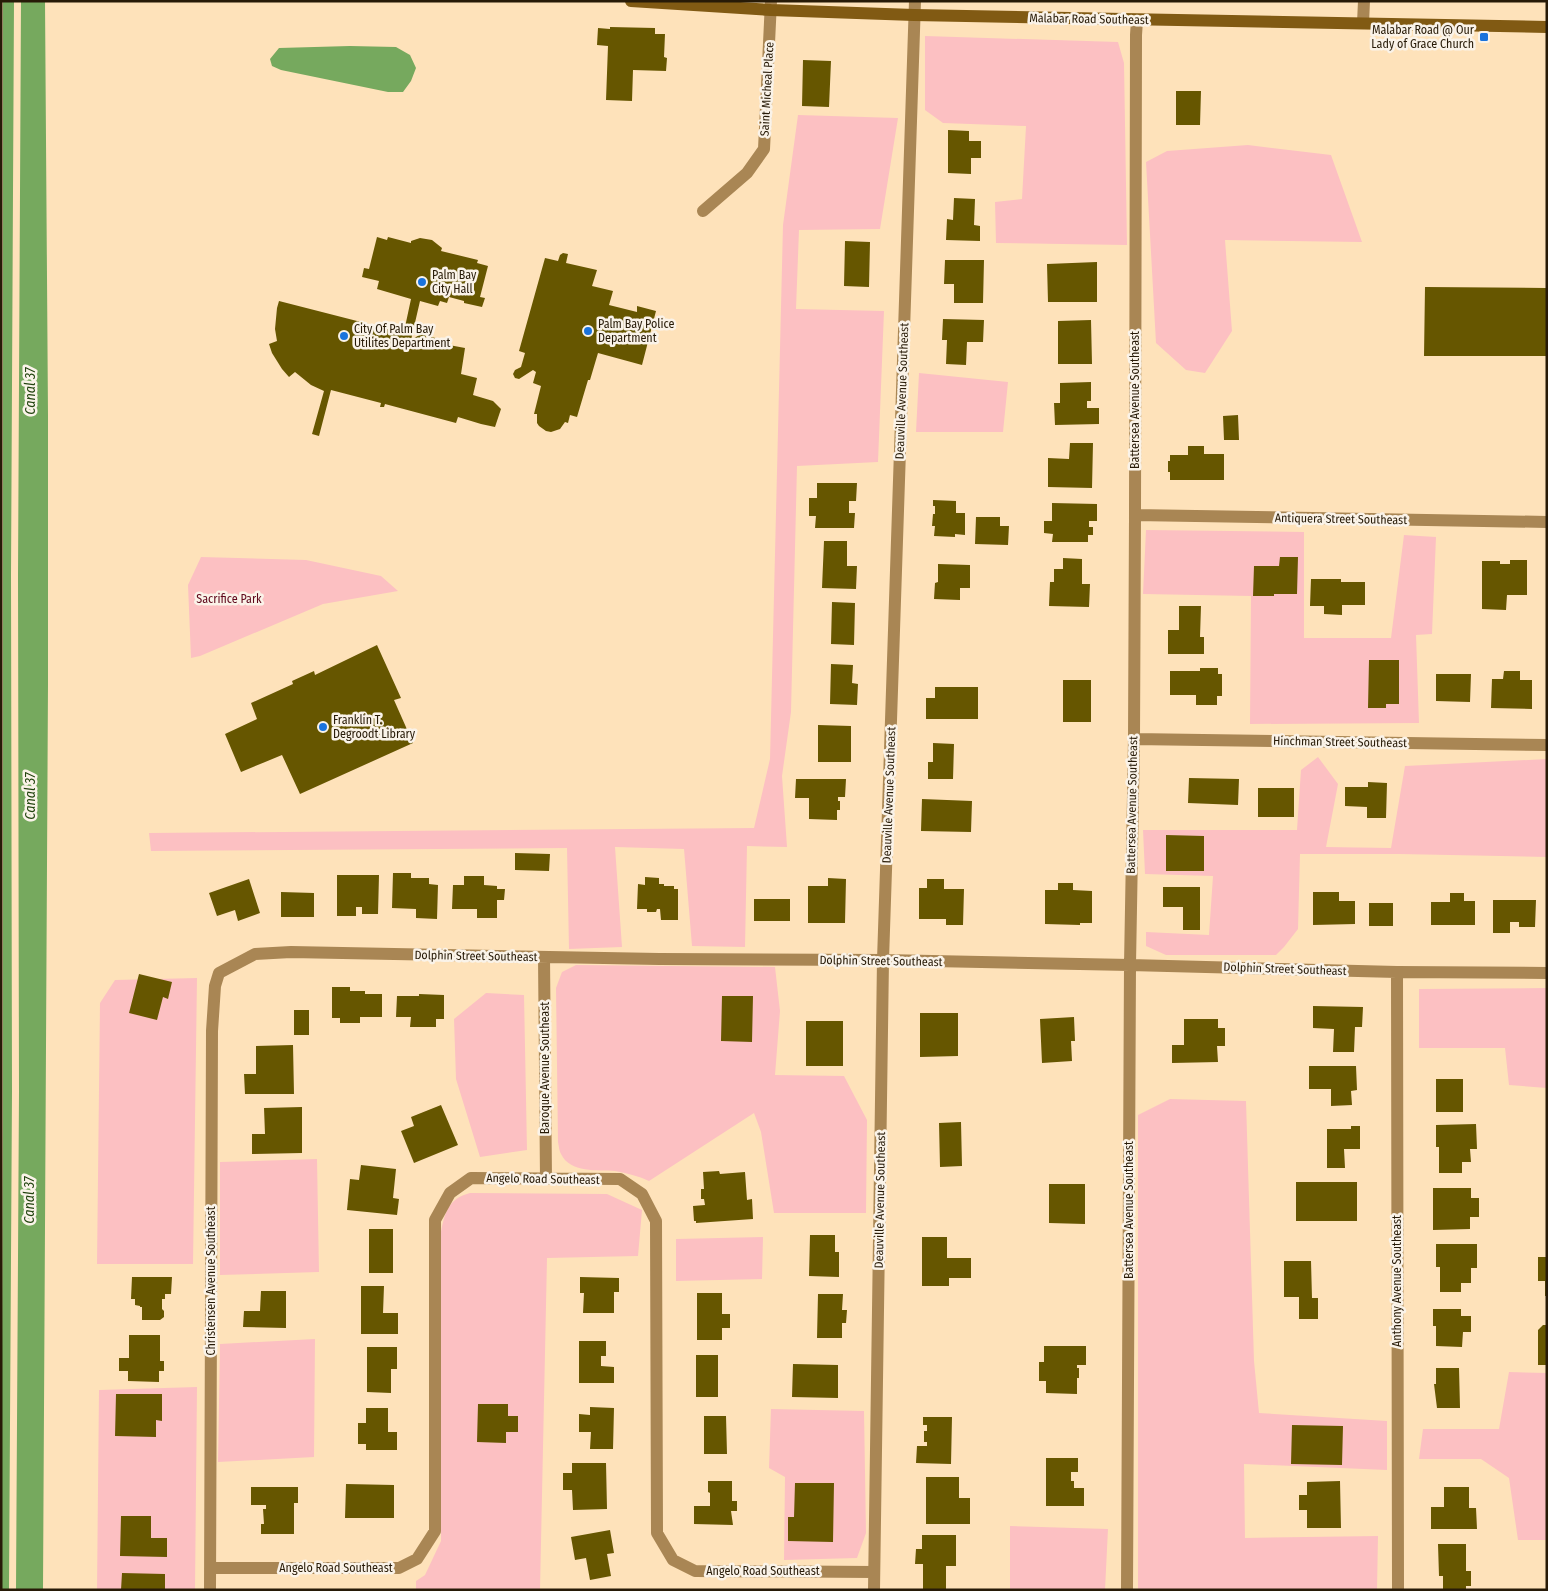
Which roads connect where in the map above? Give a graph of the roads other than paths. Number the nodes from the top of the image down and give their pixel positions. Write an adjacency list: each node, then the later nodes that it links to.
1 (631, 1): 4 (main road, Malabar Road Southeast)
2 (915, 1): 5 (street, Deauville Avenue Southeast)
3 (1364, 1): 7 (street)
4 (771, 6): 5 (main road, Malabar Road Southeast); 9 (street, Saint Micheal Place)
5 (914, 15): 6 (main road, Malabar Road Southeast); 15 (street, Deauville Avenue Southeast)
6 (1137, 20): 7 (main road, Malabar Road Southeast); 10 (street, Battersea Avenue Southeast)
7 (1363, 23): 8 (main road, Malabar Road Southeast)
8 (1547, 26)
9 (702, 211)
10 (1135, 515): 11 (street, Antiquera Street Southeast); 12 (street, Battersea Avenue Southeast)
11 (1547, 522)
12 (1134, 739): 13 (street, Hinchman Street Southeast); 16 (street, Battersea Avenue Southeast)
13 (1547, 745)
14 (544, 957): 15 (street, Dolphin Street Southeast); 18 (street, Dolphin Street Southeast); 20 (street, Baroque Avenue Southeast)
15 (883, 960): 16 (street, Dolphin Street Southeast); 22 (street, Deauville Avenue Southeast)
16 (1130, 965): 17 (street, Dolphin Street Southeast); 25 (street, Battersea Avenue Southeast)
17 (1397, 972): 19 (street, Dolphin Street Southeast); 26 (street, Anthony Avenue Southeast)
18 (220, 973): 21 (street, Christensen Avenue Southeast)
19 (1547, 973)
20 (546, 1179): 21 (street, Angelo Road Southeast); 22 (street, Angelo Road Southeast)
21 (210, 1568): 23 (street, Christensen Avenue Southeast)
22 (874, 1572): 24 (street, Deauville Avenue Southeast)
23 (210, 1590)
24 (874, 1590)
25 (1127, 1590)
26 (1398, 1590)

